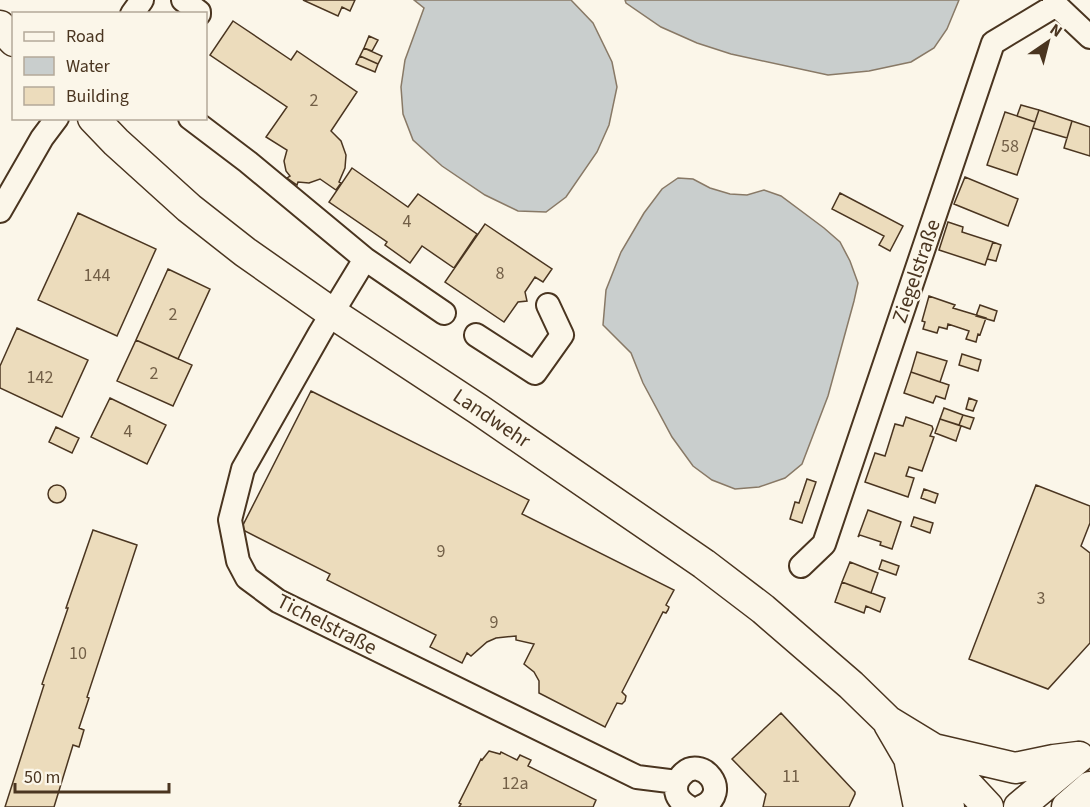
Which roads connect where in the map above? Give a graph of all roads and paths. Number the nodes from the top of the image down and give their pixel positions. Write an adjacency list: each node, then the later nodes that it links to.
1 (183, 0): 3 (street)
2 (1055, 3): 5 (street); 16 (street, Ziegelstraße)
3 (199, 12)
4 (0, 26): 6 (main road)
5 (1090, 37)
6 (12, 39)
7 (56, 120): 10 (street)
8 (95, 120): 13 (main road, Landwehr)
9 (193, 120): 11 (street)
10 (0, 211)
11 (365, 259): 13 (street, Tichelstraße); 14 (street)
12 (548, 305): 15 (street)
13 (332, 313): 17 (main road, Landwehr); 19 (street, Tichelstraße)
14 (444, 313)
15 (476, 335)
16 (801, 566)
17 (922, 754): 18 (main road); 23 (main road); 24 (main road, Landwehr); 25 (main road, Landwehr)
18 (1084, 755): 26 (main road)
19 (677, 782): 21 (street); 22 (street)
20 (1090, 787): 27 (main road)
21 (689, 807)
22 (701, 807)
23 (919, 807)
24 (950, 807)
25 (988, 807)
26 (1019, 807)
27 (1067, 807)

